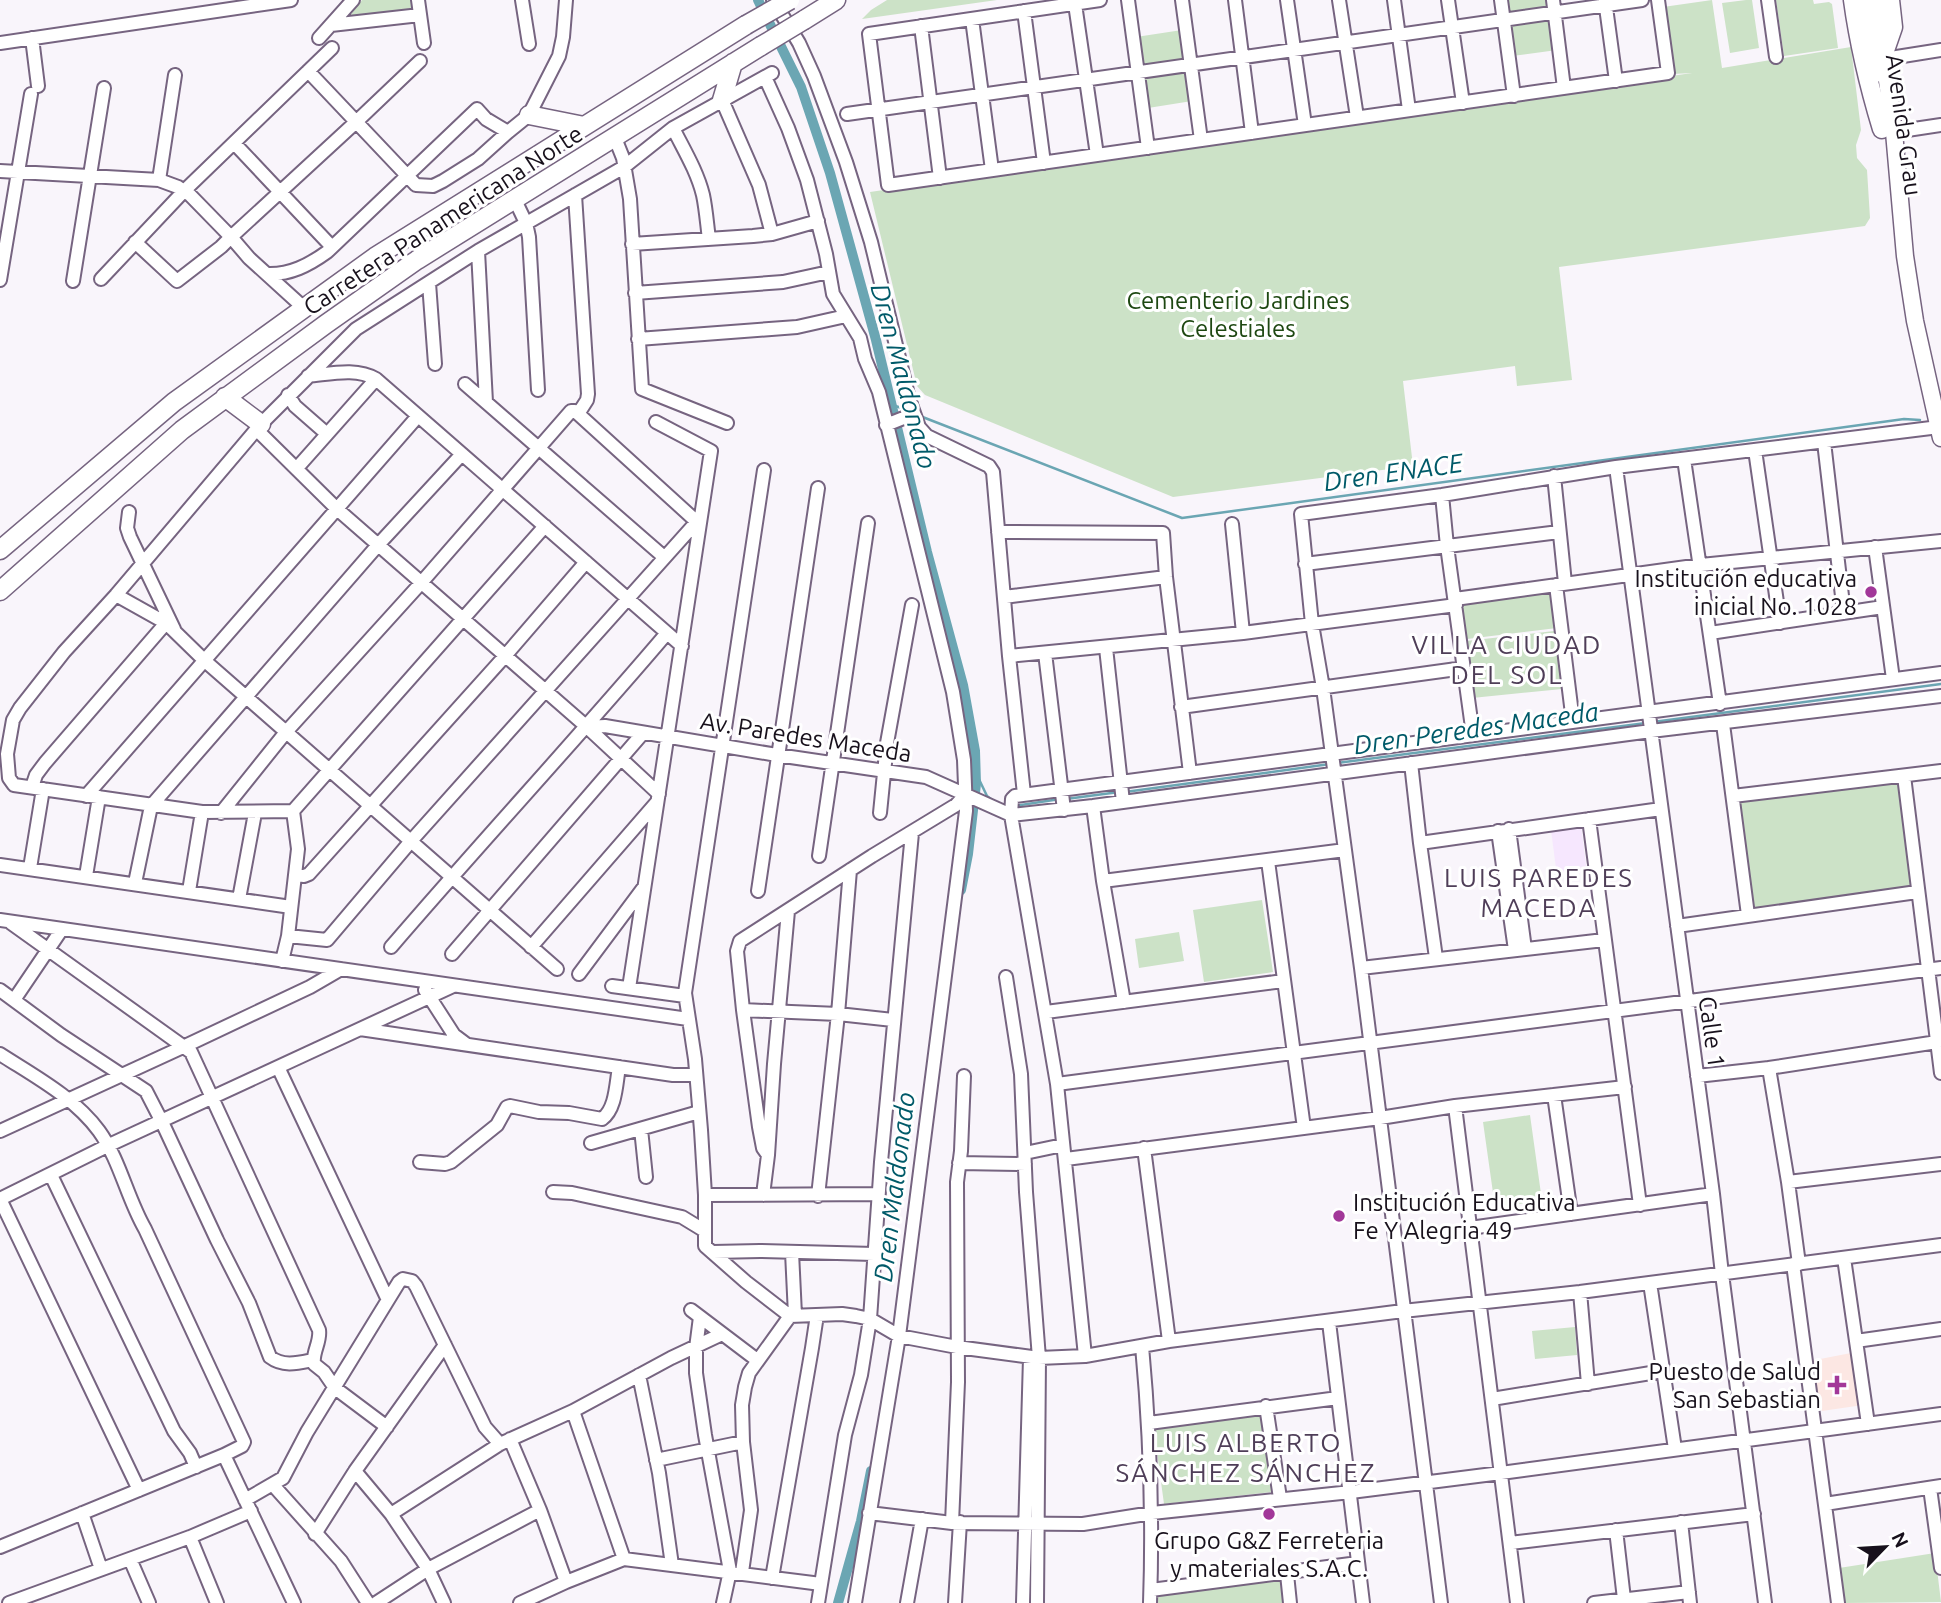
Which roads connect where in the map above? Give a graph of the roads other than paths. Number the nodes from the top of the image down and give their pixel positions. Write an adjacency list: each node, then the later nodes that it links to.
1 (291, 0): 25 (street)
2 (353, 0): 34 (street)
3 (418, 0): 31 (street)
4 (522, 0): 43 (street)
5 (566, 0): 69 (street)
6 (773, 0): 124 (street)
7 (790, 0): 74 (highway, Carretera Panamericana Norte, bridge)
8 (836, 0): 51 (highway, Carretera Panamericana Norte, bridge)
9 (1100, 0): 27 (street)
10 (1128, 0): 54 (street)
11 (1181, 0): 52 (street)
12 (1235, 0): 47 (street)
13 (1287, 0): 45 (street)
14 (1339, 0): 42 (street)
15 (1394, 0): 37 (street)
16 (1448, 0): 36 (street)
17 (1501, 0): 33 (street)
18 (1642, 0): 26 (street)
19 (1658, 0): 57 (street)
20 (1768, 0): 48 (street)
21 (1853, 0): 76 (highway)
22 (1864, 0): 76 (main road, Avenida Grau)
23 (1877, 0): 49 (main road, Avenida Grau)
24 (1890, 0): 49 (highway)
25 (250, 3): 29 (street)
26 (1606, 3): 28 (street); 57 (street)
27 (1075, 4): 30 (street); 56 (street)
28 (1554, 6): 33 (street); 60 (street)
29 (200, 7): 38 (street)
30 (1024, 11): 32 (street); 58 (street)
31 (420, 15): 34 (street); 41 (street)
32 (972, 19): 35 (street); 61 (street)
33 (1504, 20): 36 (street); 62 (street)
34 (331, 25): 39 (street)
35 (921, 26): 64 (street); 66 (street)
36 (1452, 27): 37 (street); 65 (street)
37 (1399, 35): 42 (street); 67 (street)
38 (32, 38): 40 (street); 88 (street)
39 (319, 38)
40 (0, 43)
41 (424, 43)
42 (1346, 43): 45 (street); 70 (street)
43 (529, 44)
44 (332, 48): 53 (street)
45 (1294, 50): 47 (street); 72 (street)
46 (1941, 50): 49 (street)
47 (1242, 57): 52 (street); 78 (street)
48 (1776, 57)
49 (1883, 57): 76 (main road, Avenida Grau)
50 (420, 61): 71 (street)
51 (733, 64): 63 (highway); 79 (highway, Carretera Panamericana Norte)
52 (1191, 65): 54 (street); 80 (street)
53 (308, 71): 71 (street); 81 (street)
54 (1138, 72): 56 (street); 82 (street)
55 (175, 75): 92 (street)
56 (1086, 79): 58 (street); 83 (street)
57 (1616, 81): 60 (street)
58 (1034, 87): 61 (street); 84 (street)
59 (104, 88): 89 (street)
60 (1564, 88): 62 (street)
61 (982, 94): 64 (street); 86 (street)
62 (1514, 96): 65 (street)
63 (722, 100): 75 (street); 97 (street); 99 (street)
64 (930, 102): 66 (street); 91 (street)
65 (1463, 103): 67 (street)
66 (878, 109): 68 (street); 91 (street)
67 (1409, 110): 70 (street)
68 (847, 114)
69 (529, 116): 74 (highway); 77 (street)
70 (1357, 117): 72 (street)
71 (356, 122): 90 (street); 94 (street)
72 (1305, 125): 78 (street)
73 (1941, 125): 76 (street)
74 (584, 126): 113 (highway, Carretera Panamericana Norte)
75 (673, 128): 85 (street); 101 (street)
76 (1888, 130): 131 (main road, Avenida Grau)
77 (508, 132): 90 (street); 90 (street)
78 (1252, 132): 80 (street)
79 (615, 138): 85 (street); 96 (highway, Carretera Panamericana Norte)
80 (1201, 140): 82 (street)
81 (234, 143): 93 (street); 94 (street)
82 (1148, 148): 83 (street)
83 (1097, 155): 84 (street)
84 (1044, 163): 86 (street)
85 (624, 167): 95 (street); 103 (street)
86 (992, 170): 91 (street)
87 (0, 172): 88 (street)
88 (18, 173): 89 (street); 109 (street)
89 (90, 176): 92 (street); 110 (street)
90 (407, 176): 104 (street)
91 (940, 178)
92 (159, 180): 93 (street)
93 (184, 191): 100 (street); 102 (street)
94 (280, 192): 100 (street); 104 (street)
95 (575, 195): 98 (street); 125 (street)
96 (515, 200): 98 (street); 122 (highway, Carretera Panamericana Norte)
97 (818, 221): 99 (street); 106 (street)
98 (526, 223): 105 (street); 120 (street)
99 (772, 234): 101 (street)
100 (231, 237): 102 (street); 107 (street)
101 (709, 239): 103 (street)
102 (135, 242): 108 (street)
103 (632, 244): 112 (street)
104 (332, 247): 107 (street)
105 (478, 251): 111 (street); 123 (street)
106 (829, 272): 112 (street); 114 (street)
107 (267, 274): 113 (street)
108 (101, 279)
109 (0, 280)
110 (73, 281)
111 (429, 283): 116 (street); 117 (street)
112 (635, 293): 115 (street)
113 (304, 308): 157 (highway, Carretera Panamericana Norte)
114 (846, 316): 115 (street); 129 (street)
115 (638, 339): 128 (street)
116 (435, 364)
117 (308, 376): 118 (street); 121 (street)
118 (376, 379): 126 (street); 132 (street)
119 (465, 384): 123 (street)
120 (538, 390)
121 (288, 396): 130 (street); 132 (street)
122 (225, 397): 130 (highway); 169 (highway, Carretera Panamericana Norte)
123 (486, 402): 134 (street)
124 (911, 404): 129 (street); 152 (street)
125 (578, 414): 134 (street); 147 (street)
126 (418, 416): 136 (street); 145 (street)
127 (656, 422): 147 (street)
128 (727, 424)
129 (886, 425): 226 (street)
130 (259, 427): 139 (street); 162 (street)
131 (1940, 433): 133 (street)
132 (327, 435): 139 (street)
133 (1824, 442): 135 (street); 158 (street)
134 (539, 447): 143 (street); 159 (street)
135 (1755, 450): 137 (street); 160 (street)
136 (462, 453): 143 (street); 154 (street)
137 (1684, 459): 138 (street); 164 (street)
138 (1616, 467): 141 (street); 165 (street, Calle 1)
139 (297, 468): 145 (street)
140 (764, 470): 210 (street)
141 (1554, 476): 144 (street); 151 (street)
142 (818, 488): 212 (street)
143 (502, 489): 150 (street); 167 (street)
144 (1442, 495): 155 (street); 163 (street)
145 (337, 509): 154 (street); 191 (street)
146 (129, 512): 162 (street)
147 (699, 519): 159 (street); 186 (street)
148 (868, 523): 214 (street)
149 (1232, 524): 183 (street)
150 (545, 526): 161 (street); 177 (street)
151 (1559, 531): 155 (street); 168 (street)
152 (998, 533): 166 (street); 171 (street)
153 (1941, 541): 156 (street)
154 (378, 545): 167 (street); 198 (street)
155 (1447, 546): 163 (street); 173 (street)
156 (1875, 547): 158 (street); 175 (street)
157 (0, 550)
158 (1836, 551): 160 (street); 176 (street)
159 (664, 557): 172 (street)
160 (1770, 558): 164 (street); 179 (street)
161 (586, 562): 172 (street); 189 (street)
162 (144, 563): 170 (street); 181 (street)
163 (1305, 564): 180 (street)
164 (1701, 565): 165 (street); 184 (street)
165 (1630, 574): 168 (street); 201 (street, Calle 1)
166 (1166, 577): 171 (street); 185 (street)
167 (421, 583): 177 (street); 206 (street)
168 (1560, 584): 173 (street); 202 (street)
169 (0, 591)
170 (117, 595): 178 (street); 223 (street)
171 (1004, 597): 190 (street)
172 (628, 598): 182 (street); 196 (street)
173 (1455, 602): 180 (street); 192 (street)
174 (912, 605): 217 (street)
175 (1883, 607): 176 (street); 194 (street)
176 (1844, 612): 179 (street)
177 (463, 620): 189 (street); 216 (street)
178 (166, 623): 181 (street); 223 (street)
179 (1780, 623): 184 (street)
180 (1312, 624): 183 (street); 195 (street)
181 (176, 633): 191 (street)
182 (667, 633): 186 (street); 204 (street)
183 (1243, 633): 185 (street)
184 (1710, 633): 199 (street)
185 (1174, 640): 187 (street); 200 (street)
186 (682, 646): 209 (street)
187 (1106, 648): 188 (street); 222 (street)
188 (1045, 653): 190 (street); 224 (street)
189 (505, 656): 196 (street); 232 (street)
190 (1009, 656): 225 (street)
191 (205, 661): 198 (street); 227 (street)
192 (1464, 668): 195 (street); 208 (street)
193 (1941, 674): 194 (street)
194 (1893, 679): 199 (street)
195 (1323, 688): 200 (street); 211 (street)
196 (546, 692): 204 (street); 246 (street)
197 (1941, 695): 203 (street)
198 (247, 698): 206 (street); 233 (street)
199 (1720, 704): 201 (street)
200 (1181, 707): 219 (street)
201 (1648, 713): 202 (street); 205 (street, Calle 1)
202 (1573, 722): 208 (street)
203 (1723, 724): 205 (street); 228 (street)
204 (587, 727): 207 (street, Av. Paredes Maceda); 213 (street); 256 (street)
205 (1651, 731): 215 (street); 235 (street, Calle 1)
206 (286, 732): 216 (street); 239 (street)
207 (643, 733): 209 (street, Av. Paredes Maceda); 213 (street)
208 (1473, 735): 211 (street)
209 (668, 737): 210 (street, Av. Paredes Maceda); 230 (street)
210 (723, 746): 212 (street, Av. Paredes Maceda); 293 (street)
211 (1332, 754): 219 (street); 220 (street)
212 (777, 755): 214 (street, Av. Paredes Maceda); 261 (street)
213 (621, 759): 230 (street); 265 (street)
214 (832, 762): 217 (street, Av. Paredes Maceda); 249 (street)
215 (1411, 763): 220 (street); 247 (street)
216 (329, 769): 232 (street); 237 (street)
217 (885, 770): 226 (street, Av. Paredes Maceda); 241 (street)
218 (1941, 771): 221 (street)
219 (1190, 773): 222 (street)
220 (1335, 773): 231 (street); 248 (street)
221 (1904, 776): 228 (street); 262 (street)
222 (1120, 782): 224 (street); 231 (street)
223 (37, 788): 227 (street); 252 (street)
224 (1061, 789): 225 (street); 236 (street)
225 (1024, 794): 242 (street)
226 (965, 795): 242 (street, Av. Paredes Maceda); 245 (street); 373 (street)
227 (86, 796): 229 (street)
228 (1732, 796): 267 (street)
229 (99, 797): 233 (street); 255 (street)
230 (658, 798): 259 (street); 274 (street)
231 (1122, 802): 234 (street)
232 (370, 805): 246 (street); 254 (street)
233 (152, 806): 238 (street); 258 (street)
234 (1093, 806): 236 (street); 257 (street)
235 (1661, 809): 243 (street); 269 (street, Calle 1)
236 (1064, 810): 242 (street)
237 (293, 811): 240 (street); 254 (street)
238 (202, 812): 239 (street); 260 (street)
239 (221, 813): 240 (street)
240 (255, 813): 263 (street)
241 (880, 813)
242 (1011, 816): 299 (street)
243 (1589, 819): 244 (street); 272 (street)
244 (1504, 830): 247 (street); 275 (street)
245 (912, 833): 253 (street); 303 (street)
246 (411, 841): 256 (street); 271 (street)
247 (1420, 843): 278 (street)
248 (1345, 850): 250 (street); 280 (street)
249 (819, 856)
250 (1268, 861): 257 (street); 287 (street)
251 (0, 865): 252 (street)
252 (30, 869): 255 (street)
253 (850, 870): 266 (street); 301 (street)
254 (295, 875): 264 (street)
255 (86, 876): 258 (street)
256 (452, 877): 265 (street); 273 (street)
257 (1103, 881): 296 (street)
258 (135, 883): 260 (street)
259 (646, 884): 284 (street); 290 (street)
260 (189, 891): 263 (street)
261 (758, 891)
262 (1917, 892): 267 (street); 282 (street)
263 (239, 899): 264 (street)
264 (291, 907): 271 (street)
265 (490, 911): 274 (street); 277 (street)
266 (788, 911): 297 (street); 298 (street)
267 (1748, 915): 269 (street)
268 (4, 921): 270 (street); 276 (street)
269 (1677, 926): 295 (street, Calle 1)
270 (62, 929): 276 (street); 279 (street)
271 (288, 936): 279 (street)
272 (1604, 940): 275 (street); 300 (street)
273 (391, 947)
274 (531, 947): 281 (street)
275 (1520, 949): 278 (street)
276 (48, 950): 294 (street); 308 (street)
277 (452, 954)
278 (1436, 958): 280 (street)
279 (282, 961): 283 (street)
280 (1361, 968): 306 (street)
281 (557, 969)
282 (1935, 969): 295 (street); 305 (street)
283 (341, 970): 286 (street); 308 (street)
284 (579, 974)
285 (1006, 976): 336 (street)
286 (419, 981): 288 (street); 292 (street)
287 (1283, 981): 296 (street); 310 (street)
288 (453, 986): 292 (street); 302 (street)
289 (612, 986): 290 (street)
290 (629, 988): 293 (street)
291 (0, 990): 294 (street)
292 (429, 996): 304 (street); 307 (street)
293 (685, 996): 302 (street)
294 (14, 1000): 315 (street)
295 (1687, 1001): 300 (street); 318 (street, Calle 1)
296 (1124, 1002): 299 (street)
297 (743, 1010): 298 (street); 335 (street)
298 (779, 1010): 301 (street); 335 (street)
299 (1046, 1012): 319 (street)
300 (1615, 1012): 306 (street); 320 (street)
301 (838, 1014): 303 (street); 349 (street)
302 (688, 1019): 316 (street)
303 (893, 1020): 345 (street)
304 (359, 1028): 307 (street); 311 (street)
305 (1937, 1042): 313 (street); 314 (street)
306 (1370, 1044): 310 (street); 326 (street)
307 (466, 1045): 312 (street)
308 (185, 1046): 315 (street); 322 (street)
309 (0, 1054): 323 (street)
310 (1293, 1054): 319 (street); 328 (street)
311 (278, 1067): 322 (street); 364 (street)
312 (619, 1067): 316 (street); 338 (street)
313 (1769, 1068): 318 (street); 343 (street)
314 (1941, 1073)
315 (120, 1074): 323 (street); 327 (street)
316 (696, 1075): 325 (street)
317 (964, 1076): 339 (street)
318 (1697, 1076): 346 (street, Calle 1)
319 (1057, 1084): 332 (street)
320 (1625, 1087): 321 (street); 351 (street)
321 (1554, 1095): 324 (street); 352 (street)
322 (213, 1098): 327 (street); 382 (street)
323 (69, 1100): 330 (street); 333 (street)
324 (1455, 1106): 326 (street); 353 (street)
325 (699, 1112): 329 (street); 347 (street)
326 (1380, 1118): 328 (street); 366 (street)
327 (162, 1122): 333 (street); 382 (street)
328 (1304, 1128): 334 (street)
329 (641, 1129): 331 (street); 342 (street)
330 (0, 1130)
331 (591, 1143)
332 (1063, 1145): 336 (street); 337 (street)
333 (107, 1146): 341 (street); 402 (street)
334 (1144, 1148): 337 (street); 374 (street)
335 (768, 1155): 348 (street)
336 (1025, 1159): 339 (street); 381 (street)
337 (1066, 1159): 380 (street)
338 (420, 1162)
339 (959, 1163): 378 (street)
340 (1941, 1164): 343 (street)
341 (51, 1175): 350 (street); 404 (street)
342 (646, 1177)
343 (1788, 1182): 360 (street)
344 (553, 1192): 354 (street)
345 (878, 1194): 349 (street); 358 (street)
346 (1713, 1194): 351 (street); 361 (street, Calle 1)
347 (705, 1195): 348 (street); 354 (street)
348 (763, 1195): 349 (street)
349 (818, 1196)
350 (0, 1199): 410 (street)
351 (1640, 1205): 352 (street)
352 (1571, 1214): 353 (street)
353 (1470, 1228): 365 (street)
354 (705, 1231): 356 (street)
355 (1941, 1245): 359 (street)
356 (713, 1252): 357 (street); 368 (street)
357 (792, 1252): 358 (street); 368 (street)
358 (874, 1254): 369 (street)
359 (1844, 1258): 360 (street); 375 (street)
360 (1796, 1264): 361 (street); 396 (street)
361 (1721, 1274): 362 (street); 397 (street, Calle 1)
362 (1650, 1283): 363 (street); 384 (street)
363 (1580, 1292): 365 (street); 386 (street)
364 (388, 1300): 376 (street); 387 (street)
365 (1480, 1304): 366 (street); 389 (street)
366 (1404, 1311): 370 (street); 407 (street)
367 (817, 1315): 368 (street); 369 (street); 439 (street)
368 (792, 1316): 383 (street)
369 (870, 1319): 373 (street); 441 (street)
370 (1329, 1322): 374 (street); 388 (street)
371 (1941, 1329): 375 (street)
372 (722, 1334): 379 (street); 379 (street); 383 (street)
373 (899, 1336): 378 (street); 417 (street)
374 (1169, 1341): 377 (street)
375 (1856, 1341): 394 (street)
376 (445, 1345): 395 (street); 398 (street)
377 (1142, 1346): 380 (street); 393 (street)
378 (957, 1347): 381 (street); 422 (street)
379 (696, 1348): 385 (street); 401 (street)
380 (1085, 1356): 381 (street)
381 (1034, 1358): 424 (street)
382 (313, 1360): 387 (street)
383 (757, 1360): 399 (street)
384 (1663, 1371): 386 (street); 400 (street)
385 (639, 1375): 391 (street); 403 (street)
386 (1588, 1384): 389 (street)
387 (335, 1388): 395 (street); 408 (street)
388 (1338, 1398): 390 (street); 411 (street)
389 (1492, 1399): 406 (street)
390 (1266, 1406): 393 (street); 412 (street)
391 (573, 1411): 398 (street); 431 (street)
392 (1941, 1414): 394 (street)
393 (1149, 1423): 418 (street)
394 (1868, 1424): 396 (street)
395 (387, 1427): 405 (street)
396 (1814, 1430): 397 (street); 413 (street)
397 (1744, 1440): 400 (street); 420 (street, Calle 1)
398 (505, 1442): 415 (street); 419 (street)
399 (743, 1443): 401 (street); 437 (street)
400 (1675, 1449): 406 (street)
401 (707, 1450): 403 (street); 437 (street)
402 (224, 1455): 404 (street); 414 (street)
403 (656, 1460): 433 (street)
404 (196, 1467): 410 (street)
405 (355, 1471): 419 (street); 426 (street)
406 (1501, 1473): 407 (street); 428 (street)
407 (1425, 1482): 411 (street); 462 (street)
408 (273, 1485): 414 (street); 426 (street)
409 (1935, 1487): 413 (street); 434 (street)
410 (139, 1490): 416 (street)
411 (1351, 1492): 412 (street); 432 (street)
412 (1280, 1498): 418 (street)
413 (1825, 1504): 466 (street)
414 (248, 1506): 427 (street); 448 (street)
415 (540, 1510): 436 (street); 440 (street)
416 (82, 1513): 429 (street); 435 (street)
417 (869, 1513): 421 (street); 455 (street)
418 (1152, 1513): 424 (street); 442 (street)
419 (391, 1514): 436 (street)
420 (1754, 1514): 423 (street); 465 (street, Calle 1)
421 (922, 1519): 422 (street); 456 (street)
422 (956, 1522): 424 (street); 457 (street)
423 (1681, 1522): 425 (street); 443 (street)
424 (1031, 1524): 458 (street); 459 (street)
425 (1615, 1530): 428 (street); 444 (street)
426 (315, 1534): 449 (street)
427 (190, 1537): 430 (street); 447 (street)
428 (1510, 1543): 463 (street)
429 (0, 1547)
430 (130, 1559): 435 (street); 446 (street)
431 (624, 1559): 433 (street); 440 (street)
432 (1358, 1563): 438 (street); 461 (street)
433 (672, 1565): 437 (street)
434 (1941, 1568)
435 (101, 1569): 445 (street)
436 (428, 1569): 450 (street); 451 (street)
437 (736, 1572): 439 (street); 453 (street)
438 (1287, 1574): 442 (street); 460 (street)
439 (772, 1578): 441 (street)
440 (566, 1582): 452 (street)
441 (821, 1584): 454 (street)
442 (1150, 1596)
443 (1690, 1597): 444 (street)
444 (1617, 1601): 464 (street)
445 (9, 1603)
446 (149, 1603)
447 (218, 1603)
448 (294, 1603)
449 (368, 1603)
450 (376, 1603)
451 (444, 1603)
452 (520, 1603)
453 (723, 1603)
454 (818, 1603)
455 (855, 1603)
456 (907, 1603)
457 (955, 1603)
458 (1023, 1603)
459 (1037, 1603)
460 (1290, 1603)
461 (1363, 1603)
462 (1441, 1603)
463 (1517, 1603)
464 (1594, 1603)
465 (1765, 1603)
466 (1838, 1603)

